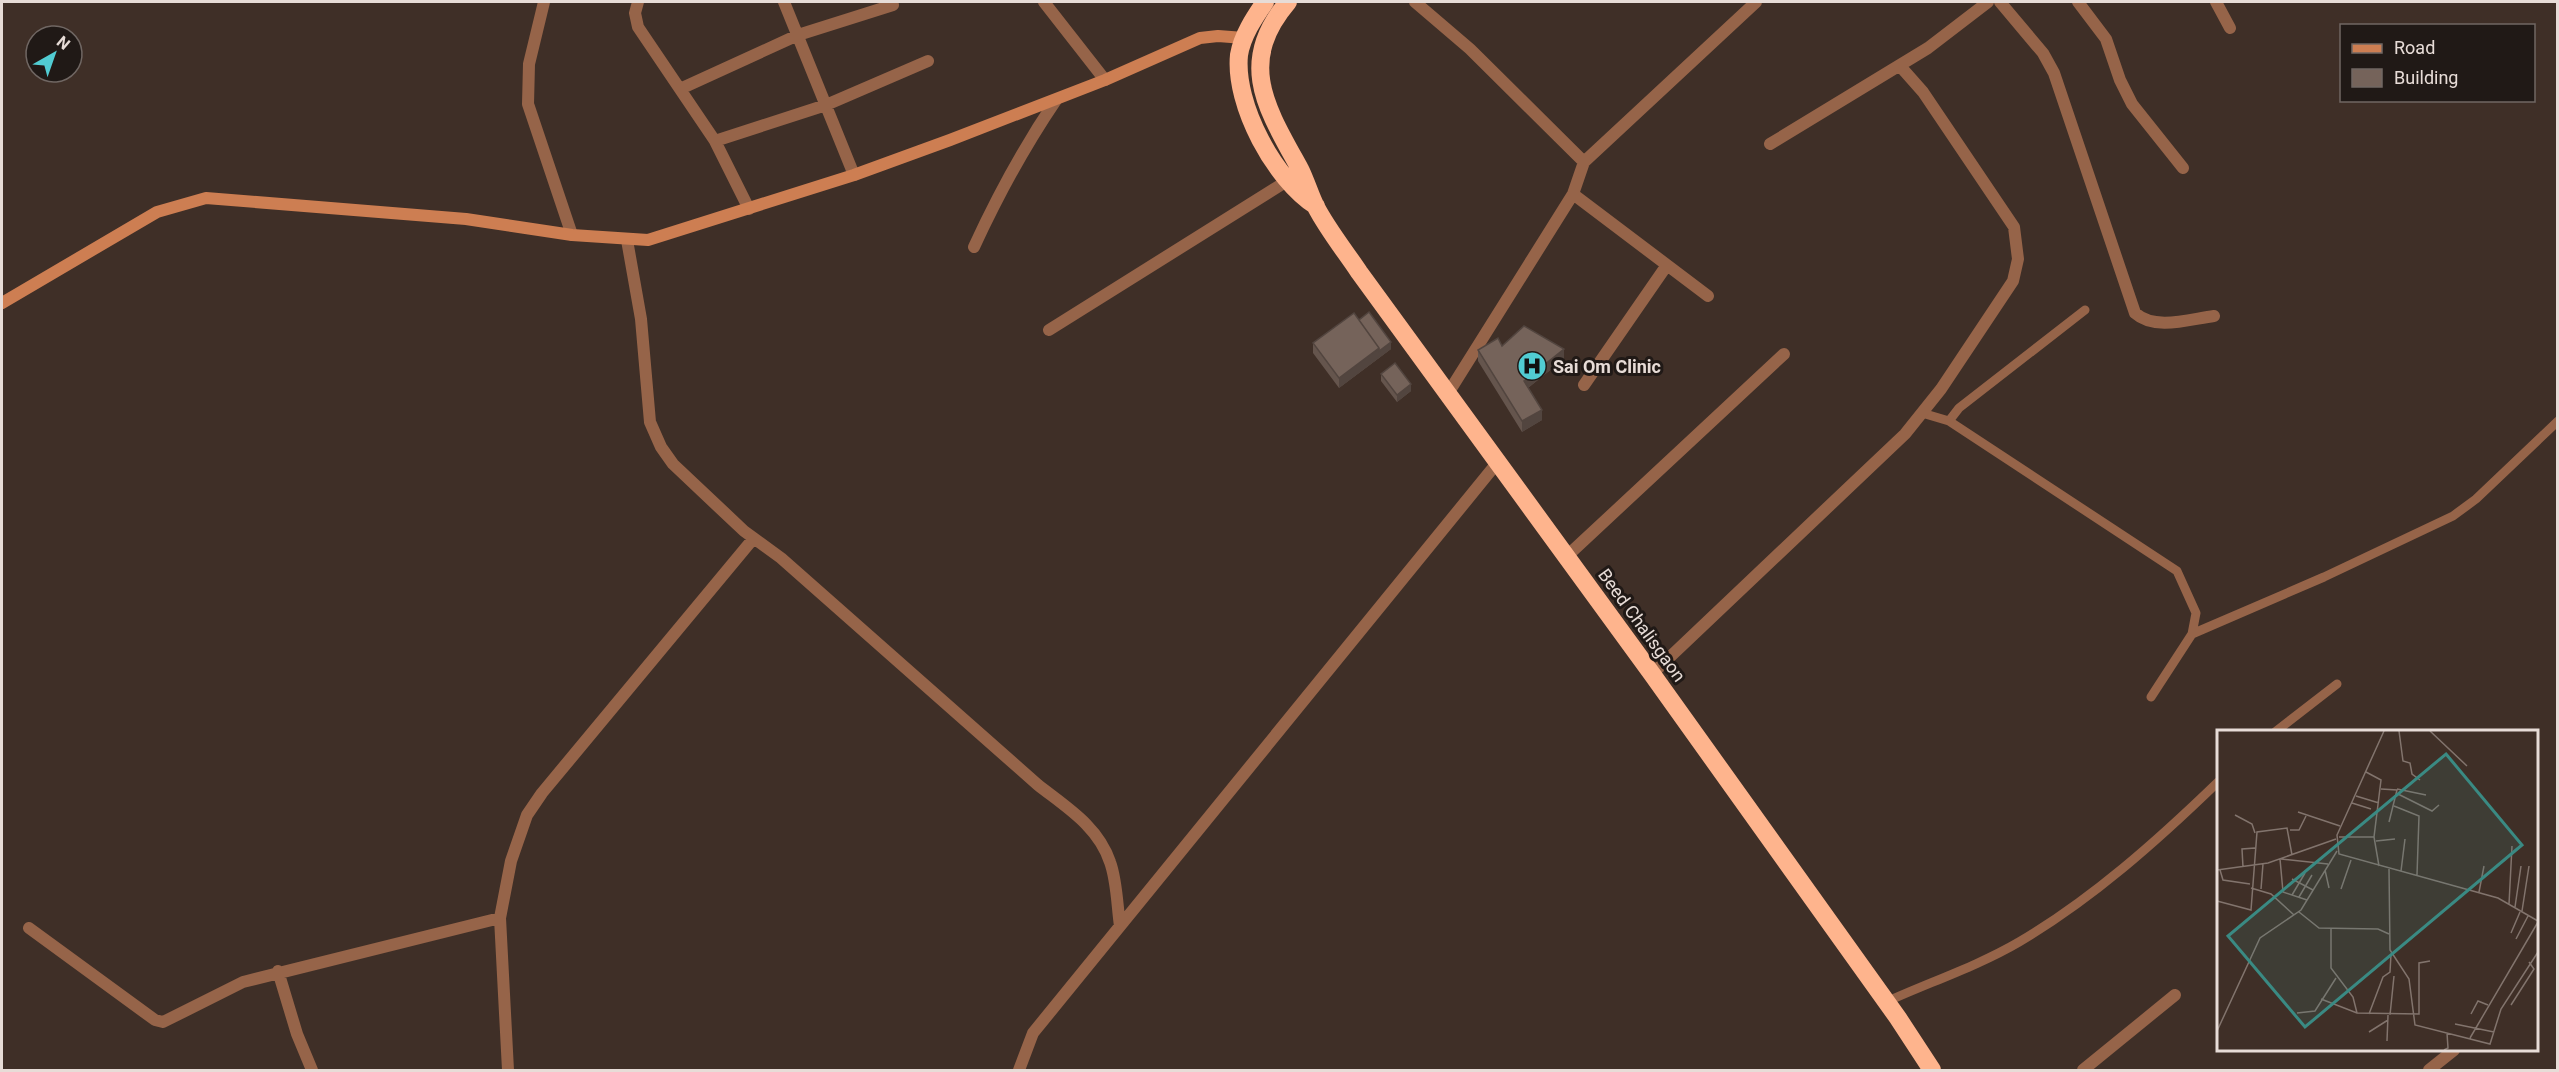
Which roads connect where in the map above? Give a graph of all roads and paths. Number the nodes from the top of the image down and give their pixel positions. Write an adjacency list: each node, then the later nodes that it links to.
1 (544, 2): 32 (street)
2 (638, 2): 20 (street)
3 (784, 2): 15 (street)
4 (1044, 2): 19 (street)
5 (1265, 2): 16 (highway, Beed Chalisgaon)
6 (1288, 2): 30 (highway, Beed Chalisgaon)
7 (1415, 2): 25 (street)
8 (1756, 2): 25 (street)
9 (1988, 2): 18 (street)
10 (2000, 2): 39 (street)
11 (2078, 2): 26 (street)
12 (2216, 2): 14 (street)
13 (893, 5): 15 (street)
14 (2230, 28)
15 (798, 35): 20 (street); 22 (street)
16 (1244, 38): 19 (street); 28 (highway, Beed Chalisgaon)
17 (928, 62): 22 (street)
18 (1900, 66): 24 (street); 44 (street)
19 (1105, 80): 21 (street)
20 (680, 89): 23 (street)
21 (1056, 100): 27 (street); 34 (street)
22 (826, 105): 23 (street); 27 (street)
23 (715, 141): 31 (street)
24 (1770, 144)
25 (1584, 162): 29 (street)
26 (2183, 168)
27 (854, 175): 31 (street)
28 (1287, 181): 30 (highway, Beed Chalisgaon); 40 (street)
29 (1573, 194): 35 (street); 43 (street)
30 (1316, 206): 43 (highway, Beed Chalisgaon)
31 (749, 209): 33 (street)
32 (572, 235): 33 (street); 37 (street)
33 (627, 240): 48 (street)
34 (974, 247)
35 (1667, 266): 36 (street); 42 (street)
36 (1708, 296)
37 (2, 303)
38 (2085, 310): 45 (lane)
39 (2214, 316)
40 (1049, 330)
41 (1784, 354): 49 (street)
42 (1584, 385)
43 (1447, 395): 47 (highway, Beed Chalisgaon)
44 (1922, 413): 45 (lane); 51 (street)
45 (1949, 421): 50 (lane)
46 (2558, 421): 50 (lane)
47 (1497, 463): 49 (highway, Beed Chalisgaon); 57 (street)
48 (753, 539): 56 (street); 57 (street)
49 (1566, 557): 51 (highway, Beed Chalisgaon)
50 (2192, 634): 53 (lane)
51 (1652, 674): 61 (highway, Beed Chalisgaon)
52 (2337, 684): 54 (lane)
53 (2151, 697)
54 (2278, 730)
55 (2217, 784): 61 (lane)
56 (500, 918): 59 (street); 65 (street)
57 (1120, 926): 63 (street)
58 (29, 928): 59 (street)
59 (279, 971): 64 (street)
60 (2175, 995): 68 (street)
61 (1886, 1002): 67 (highway, Beed Chalisgaon)
62 (2453, 1051): 69 (street)
63 (1020, 1065): 66 (street)
64 (312, 1071)
65 (508, 1071)
66 (1012, 1071)
67 (1932, 1071)
68 (2083, 1071)
69 (2429, 1071)

